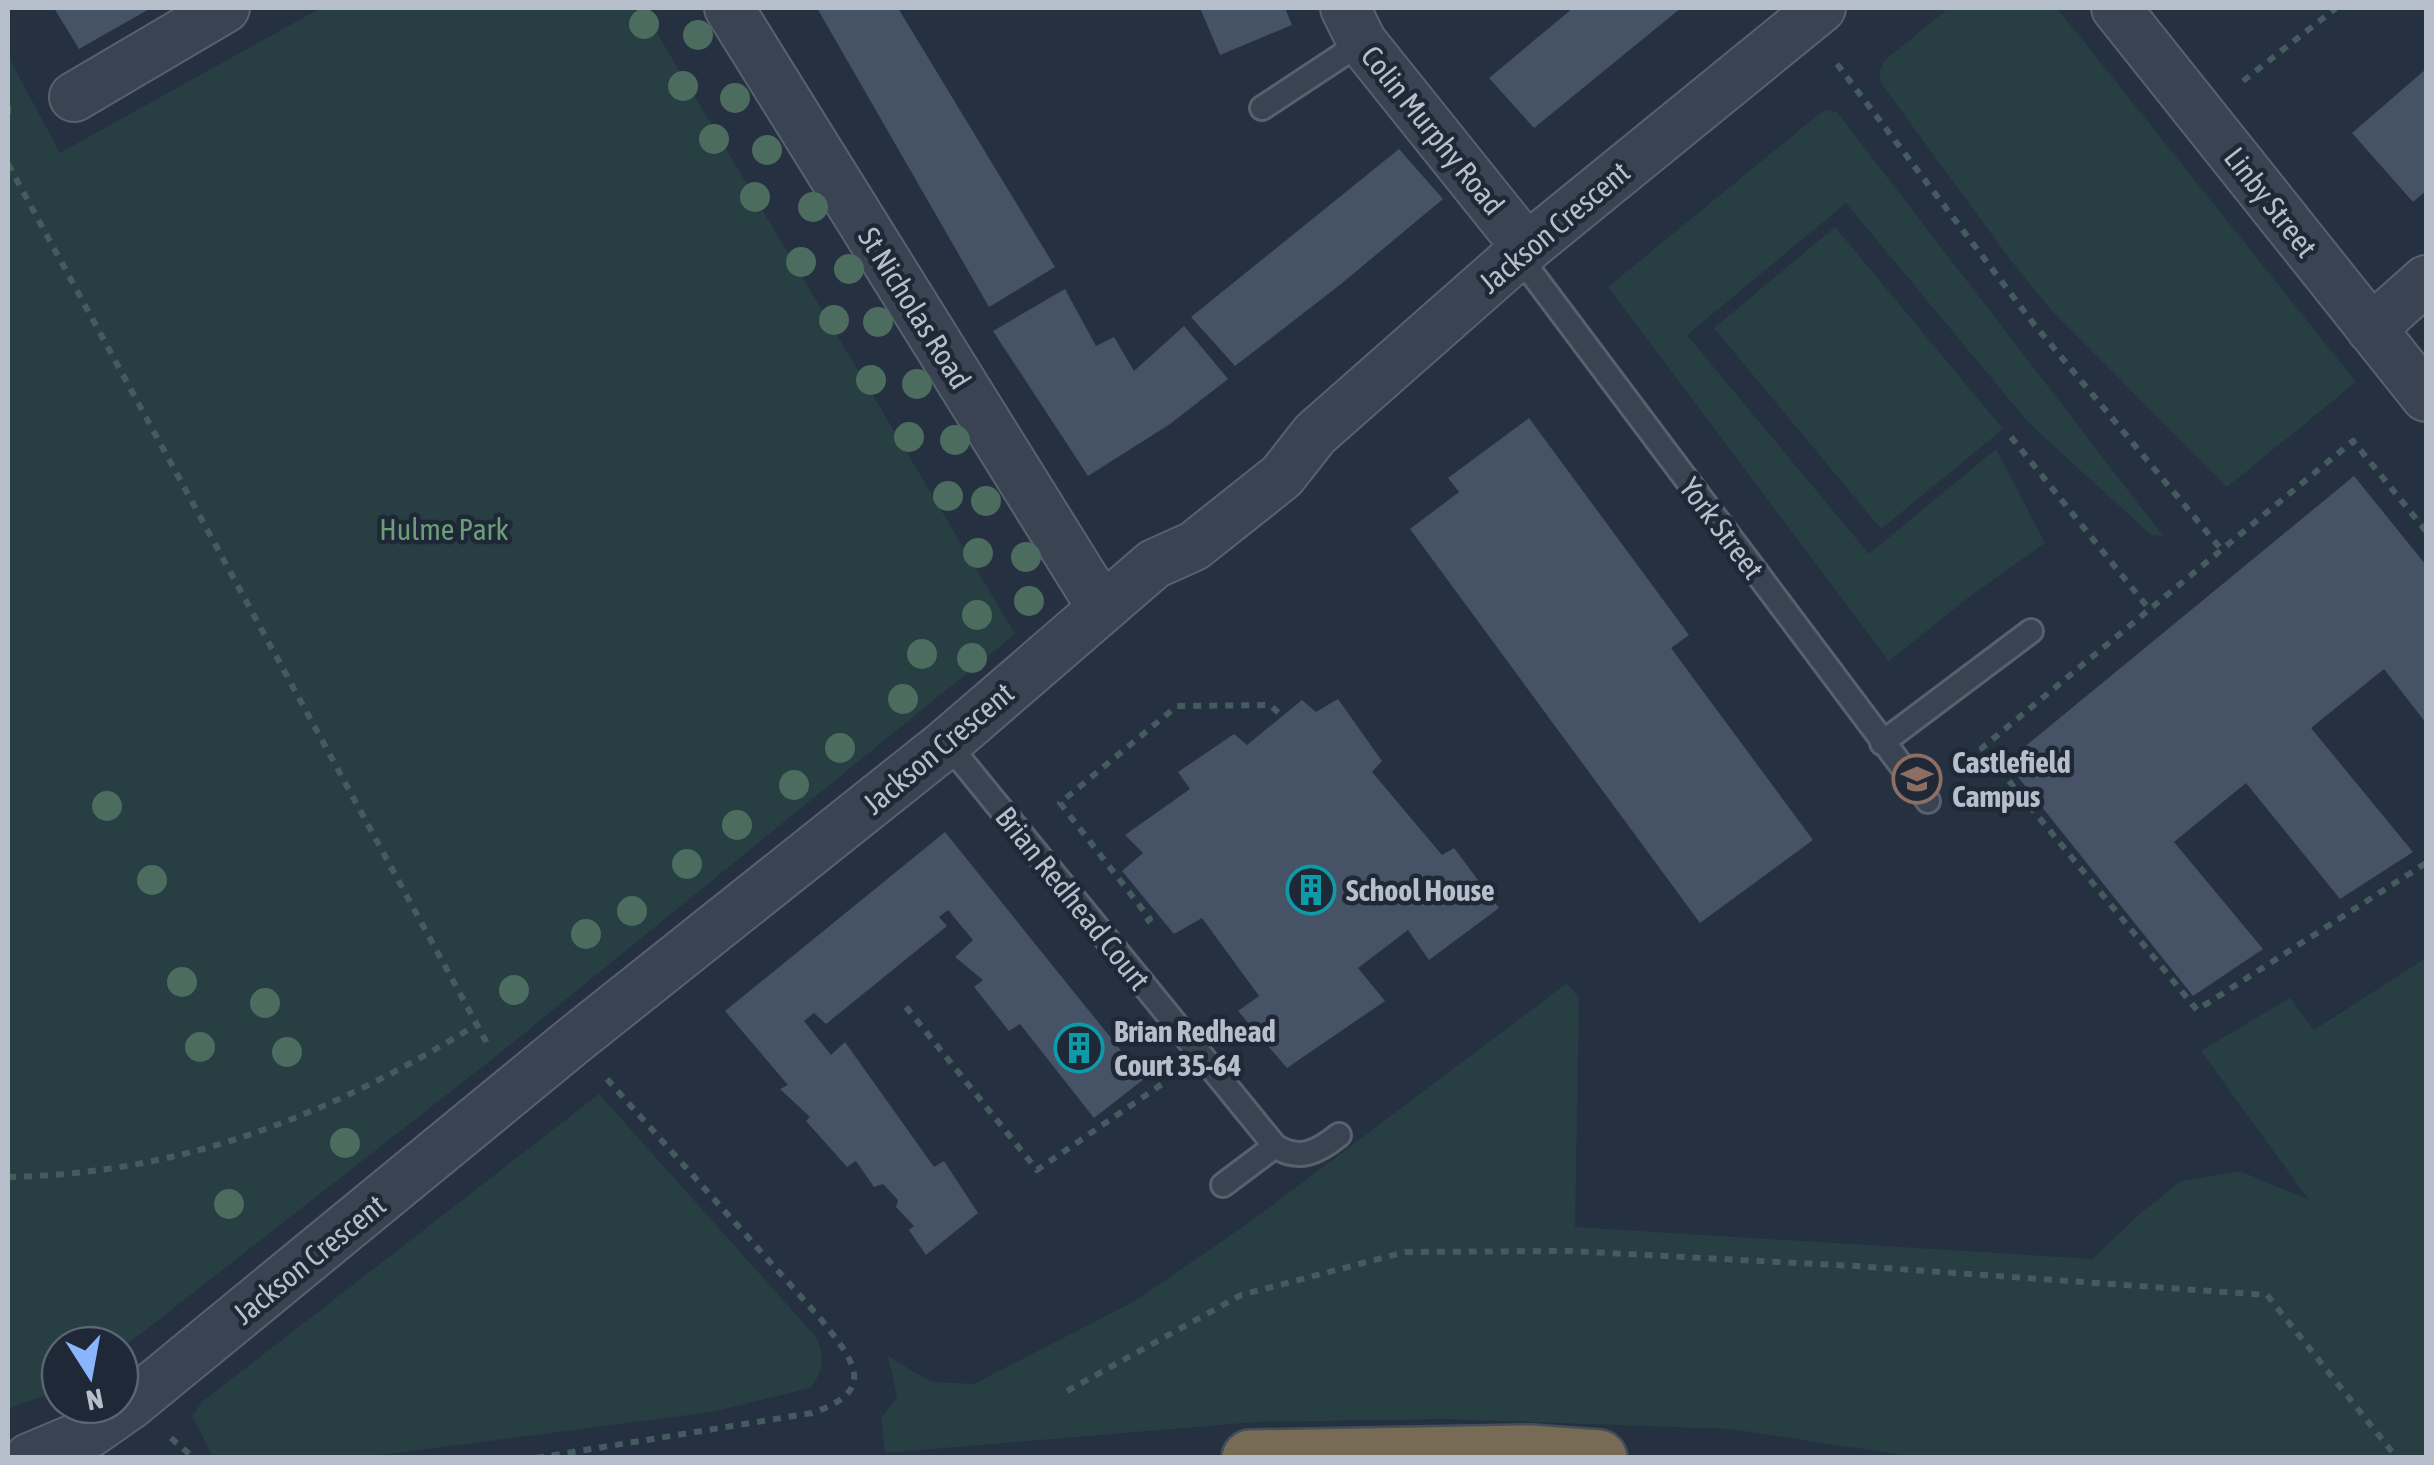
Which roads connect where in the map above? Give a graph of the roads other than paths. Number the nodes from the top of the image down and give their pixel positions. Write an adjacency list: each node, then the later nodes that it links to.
1 (225, 8): 6 (street)
2 (729, 8): 12 (street, St Nicholas Road)
3 (1821, 8): 8 (street, Jackson Crescent)
4 (2116, 8): 10 (street, Linby Street)
5 (1353, 18): 7 (lane); 8 (street, Colin Murphy Road)
6 (74, 97)
7 (1262, 108)
8 (1523, 252): 12 (street, Jackson Crescent); 15 (lane, York Street)
9 (2426, 280): 10 (street)
10 (2371, 328): 11 (street, Linby Street)
11 (2426, 396)
12 (1102, 608): 14 (street, Jackson Crescent)
13 (2031, 631): 15 (lane)
14 (947, 743): 18 (lane, Brian Redhead Court); 20 (street, Jackson Crescent)
15 (1882, 743): 16 (lane, York Street)
16 (1928, 801)
17 (1339, 1136): 18 (lane)
18 (1275, 1146): 19 (lane)
19 (1224, 1185)
20 (29, 1458)
21 (1250, 1458): 22 (highway)
22 (1598, 1458)

